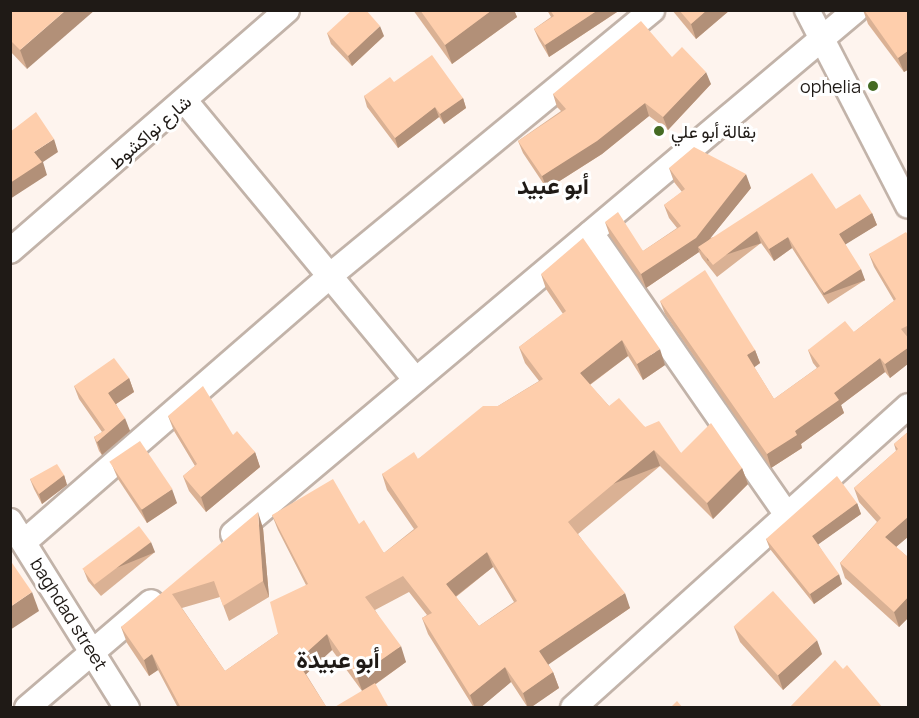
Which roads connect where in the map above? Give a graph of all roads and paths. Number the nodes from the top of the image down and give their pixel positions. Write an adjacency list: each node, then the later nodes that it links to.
1 (287, 10): 6 (street, شارع نواكشوط)
2 (652, 10): 10 (street)
3 (807, 10): 5 (street)
4 (856, 10): 5 (street)
5 (822, 39): 7 (street); 8 (street)
6 (186, 101): 9 (street, شارع نواكشوط); 10 (street)
7 (909, 206)
8 (591, 233): 11 (street); 13 (street)
9 (10, 251)
10 (332, 274): 11 (street); 15 (street)
11 (416, 380): 16 (street)
12 (909, 406): 13 (street)
13 (787, 515): 21 (street)
14 (10, 521): 15 (street, baghdad street)
15 (24, 542): 18 (street, baghdad street)
16 (218, 546)
17 (173, 584): 18 (street)
18 (92, 651): 19 (street); 20 (street, baghdad street)
19 (27, 708)
20 (128, 708)
21 (573, 708)

